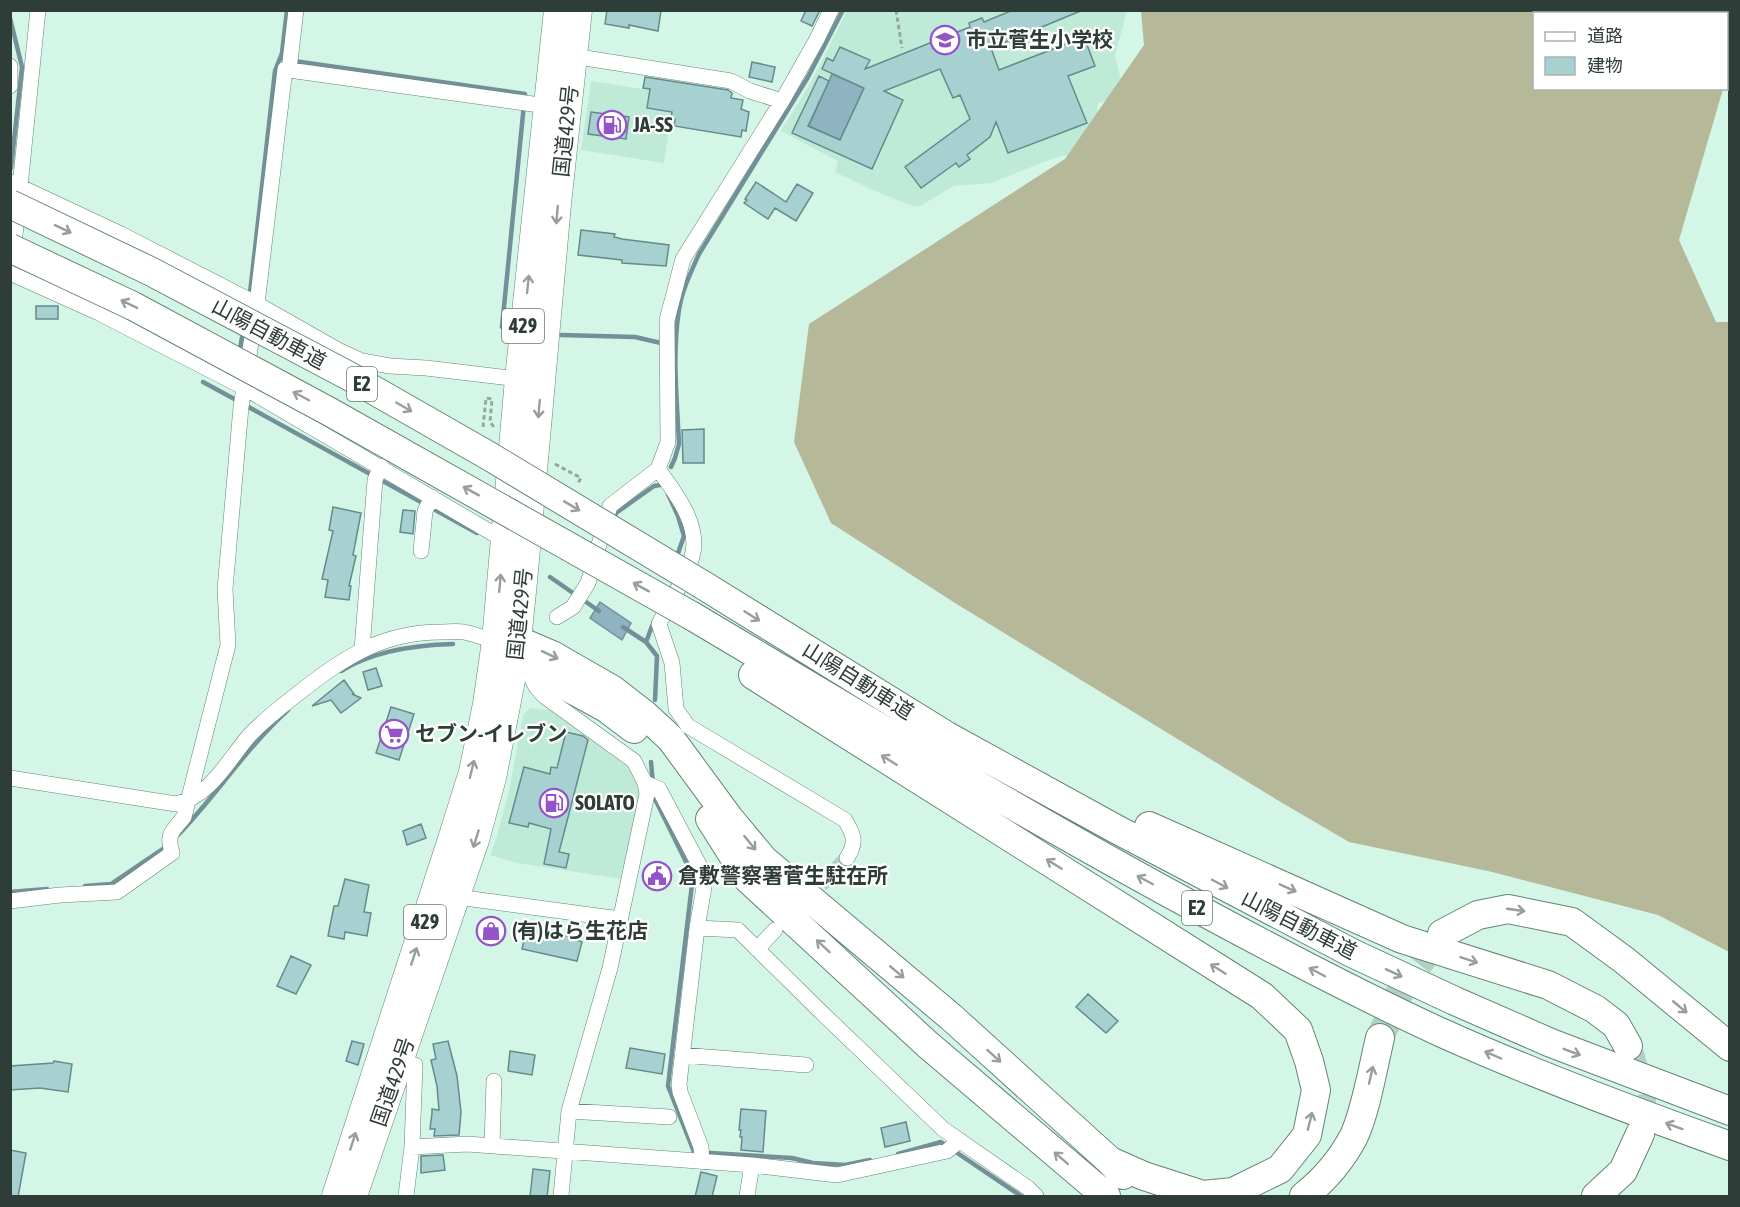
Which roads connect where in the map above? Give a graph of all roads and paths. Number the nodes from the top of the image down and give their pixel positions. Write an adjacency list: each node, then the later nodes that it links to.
1 (38, 10): 14 (street)
2 (296, 10): 9 (street)
3 (557, 10): 8 (highway, 国道429号 / 429)
4 (579, 10): 8 (highway, 国道429号 / 429)
5 (831, 10): 12 (street)
6 (896, 10): 7 (path)
7 (902, 48)
8 (564, 54): 12 (street); 13 (highway, 国道429号 / 429); 32 (highway, 国道429号 / 429, one-way to 32)
9 (289, 64): 13 (street); 17 (street)
10 (10, 66): 11 (street)
11 (10, 86)
12 (782, 101): 23 (street)
13 (532, 104): 18 (highway, 国道429号 / 429, one-way to 13)
14 (14, 191): 16 (street); 17 (street); 33 (highway, 山陽自動車道 / E2, one-way to 33, bridge)
15 (10, 248): 30 (highway, 山陽自動車道 / E2, one-way to 15, bridge)
16 (11, 274): 19 (street)
17 (258, 304): 18 (street); 19 (street)
18 (518, 379): 27 (highway, 国道429号 / 429)
19 (242, 397): 24 (street); 36 (street)
20 (490, 422): 21 (path)
21 (483, 427)
22 (554, 464): 25 (path)
23 (658, 470): 29 (street); 37 (street)
24 (377, 473): 26 (street); 31 (street)
25 (576, 482)
26 (429, 503): 27 (street); 28 (street)
27 (504, 540): 32 (highway, 国道429号 / 429, one-way to 27)
28 (421, 551)
29 (557, 616)
30 (692, 616): 58 (highway, 山陽自動車道 / E2, one-way to 30); 62 (highway, one-way to 30)
31 (362, 650): 32 (street); 36 (street)
32 (513, 651): 35 (street); 38 (highway, 国道429号 / 429, one-way to 38); 49 (highway, 国道429号 / 429, one-way to 32); 62 (highway, one-way to 62); 70 (highway, one-way to 32)
33 (947, 736): 46 (highway, one-way to 46); 53 (highway, 山陽自動車道 / E2, one-way to 53)
34 (10, 778): 36 (street)
35 (650, 785): 40 (street); 41 (street)
36 (188, 801): 39 (street)
37 (847, 858)
38 (457, 897): 40 (street); 49 (highway, 国道429号 / 429)
39 (10, 901)
40 (620, 919): 52 (street)
41 (697, 928): 44 (street); 48 (street)
42 (775, 930): 44 (street)
43 (1442, 934): 47 (highway, one-way to 47)
44 (757, 949): 57 (street)
45 (1380, 1038): 72 (highway, one-way to 45)
46 (1628, 1046)
47 (1730, 1047)
48 (682, 1055): 50 (street); 61 (street)
49 (391, 1057): 59 (street); 65 (highway, 国道429号 / 429, one-way to 49); 66 (highway, 国道429号 / 429)
50 (806, 1065)
51 (494, 1081): 56 (street)
52 (569, 1111): 54 (street); 60 (street)
53 (1730, 1111)
54 (669, 1117)
55 (1640, 1134): 73 (highway)
56 (492, 1146): 59 (street); 60 (street)
57 (953, 1146): 63 (street); 64 (street)
58 (1730, 1146)
59 (412, 1147): 67 (street)
60 (565, 1152): 61 (street); 68 (street)
61 (702, 1155): 63 (street)
62 (1110, 1161): 71 (highway)
63 (752, 1165): 69 (street)
64 (1028, 1193)
65 (335, 1197)
66 (354, 1197)
67 (406, 1197)
68 (561, 1197)
69 (747, 1197)
70 (1106, 1197)
71 (1146, 1197)
72 (1304, 1197)
73 (1596, 1197)

